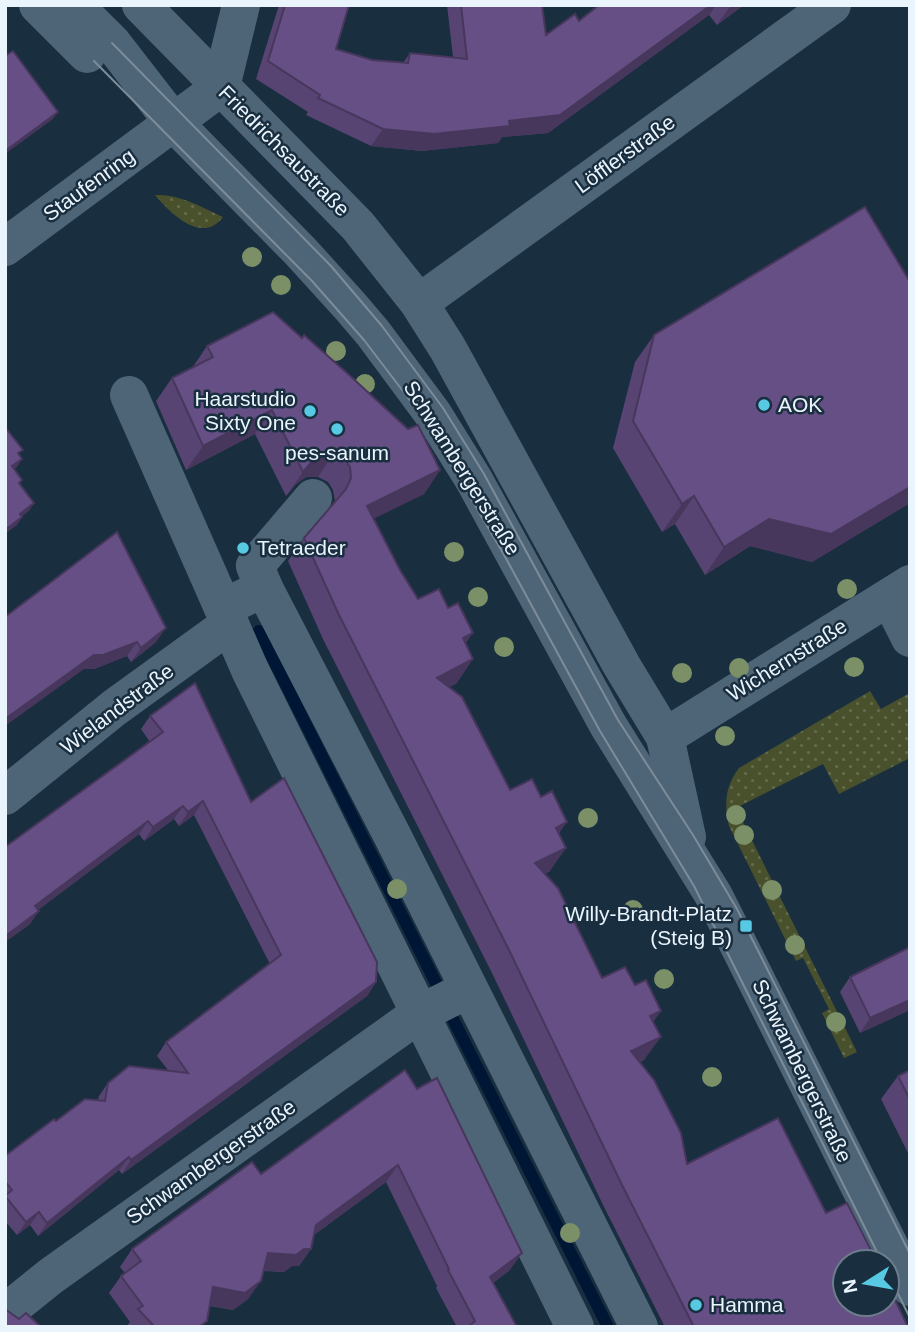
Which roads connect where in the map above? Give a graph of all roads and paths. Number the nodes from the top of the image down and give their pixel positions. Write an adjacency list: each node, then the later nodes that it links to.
1 (38, 5): 7 (street)
2 (74, 5): 7 (street)
3 (141, 5): 6 (street, Friedrichsaustraße)
4 (241, 5): 6 (street)
5 (832, 5): 9 (street, Löfflerstraße)
6 (221, 87): 7 (street, Staufenring); 9 (street, Friedrichsaustraße)
7 (174, 123): 8 (street, Staufenring); 18 (street, Schwambergerstraße)
8 (5, 247)
9 (419, 303): 16 (street, Schwambergerstraße)
10 (129, 395): 14 (street)
11 (313, 498): 12 (street)
12 (264, 588): 14 (street); 19 (street)
13 (900, 591): 15 (street); 16 (street, Wichernstraße)
14 (226, 616): 17 (street, Wielandstraße); 20 (street)
15 (910, 638)
16 (665, 737): 18 (street, Schwambergerstraße)
17 (5, 796)
18 (692, 857): 21 (street, Schwambergerstraße)
19 (469, 989): 20 (street, Schwambergerstraße); 24 (street)
20 (419, 1014): 22 (street, Schwambergerstraße); 23 (street)
21 (910, 1287)
22 (5, 1312)
23 (575, 1327)
24 (639, 1327)

